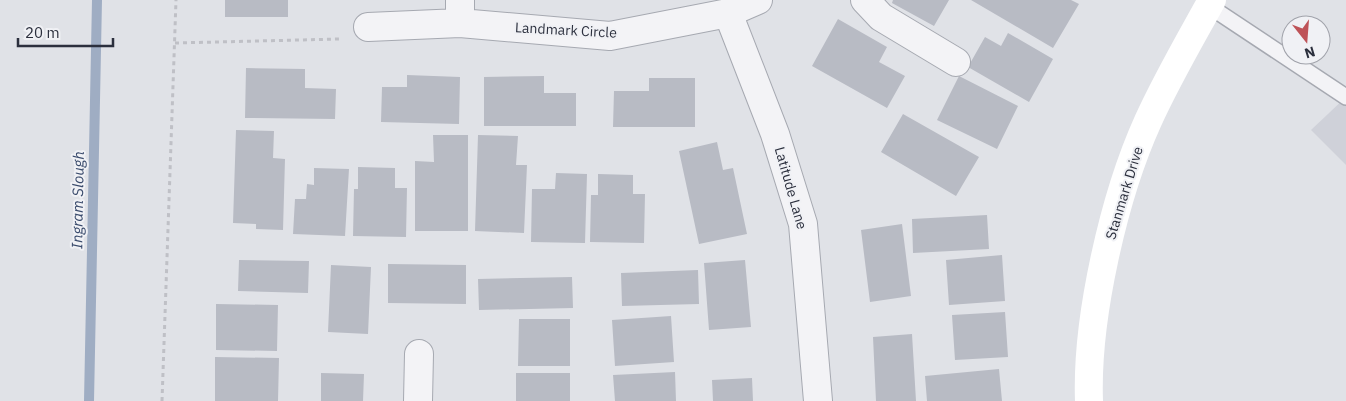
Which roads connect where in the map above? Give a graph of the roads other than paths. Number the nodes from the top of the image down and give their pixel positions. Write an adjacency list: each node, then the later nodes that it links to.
1 (758, 0): 5 (street, Landmark Circle)
2 (865, 0): 7 (street)
3 (1210, 3): 8 (lane); 12 (main road, Stanmark Drive)
4 (460, 12): 5 (street, Landmark Circle); 6 (street, Landmark Circle)
5 (728, 13): 11 (street, Latitude Lane)
6 (368, 27)
7 (956, 62)
8 (1346, 97)
9 (419, 354): 10 (street)
10 (418, 401)
11 (818, 401)
12 (1089, 401)

